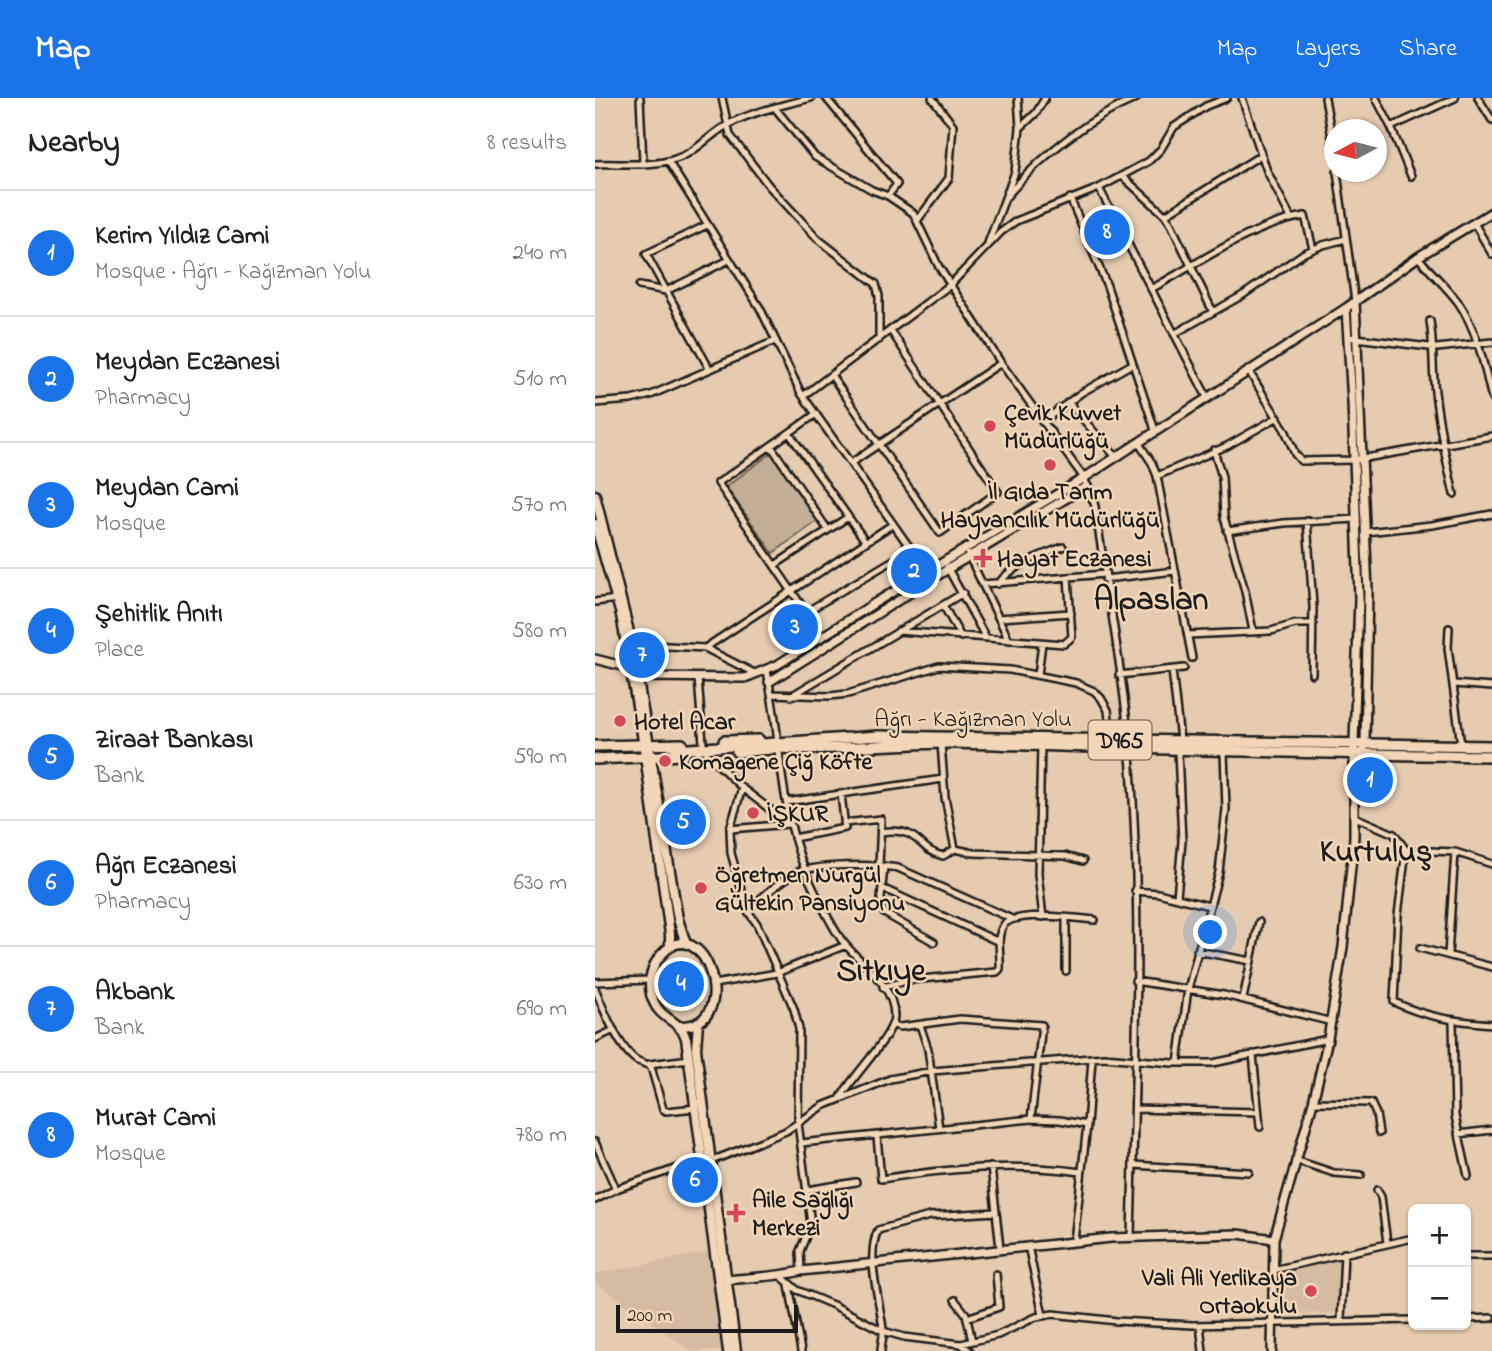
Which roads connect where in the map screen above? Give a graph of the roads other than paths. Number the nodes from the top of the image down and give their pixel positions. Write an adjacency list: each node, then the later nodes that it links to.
1 (640, 98): 23 (street)
2 (722, 98): 18 (street)
3 (811, 98): 15 (street)
4 (826, 98): 30 (street)
5 (932, 98): 35 (street)
6 (1019, 98): 20 (street)
7 (1045, 98): 20 (street)
8 (1136, 98): 29 (street)
9 (1227, 98): 25 (street)
10 (1242, 98): 21 (street)
11 (1325, 98): 16 (street)
12 (1376, 98): 19 (street)
13 (1455, 98): 19 (street)
14 (1478, 98): 17 (street)
15 (775, 108): 18 (street); 30 (street)
16 (1329, 119)
17 (1492, 120)
18 (728, 125): 22 (street); 56 (street)
19 (1391, 127): 26 (street)
20 (1020, 128): 29 (street)
21 (1261, 155): 33 (street); 34 (street)
22 (668, 161): 23 (street); 37 (street)
23 (643, 163): 24 (street)
24 (595, 164)
25 (1122, 176): 28 (street); 33 (street)
26 (1411, 176)
27 (1338, 182): 38 (street)
28 (1098, 188): 31 (street); 47 (street)
29 (1007, 195): 39 (street)
30 (888, 196): 35 (street)
31 (1070, 198): 39 (street); 62 (street)
32 (1492, 212): 36 (street)
33 (1165, 215): 44 (street)
34 (1290, 218): 40 (street); 44 (street)
35 (918, 220): 45 (street)
36 (1474, 223): 41 (street); 42 (street)
37 (707, 225): 43 (street); 48 (street)
38 (1346, 239): 40 (street); 49 (street)
39 (986, 248): 45 (street)
40 (1313, 249): 51 (street)
41 (1492, 254)
42 (1418, 257): 49 (street); 59 (street)
43 (729, 260): 48 (street); 57 (street)
44 (1191, 267): 47 (street); 51 (street)
45 (950, 285): 53 (street); 61 (street)
46 (639, 286): 48 (street)
47 (1151, 289): 54 (street)
48 (666, 291): 63 (street)
49 (1355, 301): 50 (street); 55 (street)
50 (1346, 308): 55 (street); 64 (street)
51 (1213, 312): 54 (street)
52 (1430, 321): 60 (street)
53 (891, 331): 56 (street); 71 (street)
54 (1174, 334): 67 (street)
55 (1352, 338): 60 (street); 84 (street)
56 (879, 340): 65 (street)
57 (775, 341): 63 (street); 66 (street)
58 (1492, 342): 59 (street)
59 (1477, 344): 60 (street); 68 (street)
60 (1434, 347): 80 (street)
61 (1001, 363): 71 (street); 74 (street)
62 (1132, 364): 69 (street); 75 (street)
63 (709, 368): 70 (street)
64 (1248, 370): 67 (street); 73 (street)
65 (831, 375): 66 (street); 79 (street)
66 (803, 396): 72 (street)
67 (1207, 397): 75 (street)
68 (1492, 399)
69 (1068, 402): 74 (street); 83 (street)
70 (595, 403)
71 (938, 405): 79 (street); 79 (street)
72 (815, 414): 76 (street); 85 (street)
73 (1278, 417): 82 (street); 84 (street)
74 (1042, 422): 87 (street)
75 (1155, 430): 78 (street)
76 (789, 433): 81 (street); 93 (street)
77 (1492, 436): 80 (street)
78 (1138, 442): 83 (street); 86 (street)
79 (879, 445): 85 (street)
80 (1443, 445): 84 (street); 89 (street)
81 (771, 446): 98 (street); 105 (street)
82 (1215, 450): 86 (street); 99 (street)
83 (1116, 457): 87 (street)
84 (1358, 459): 94 (street); 100 (street)
85 (851, 463): 97 (street)
86 (1157, 476): 107 (street)
87 (1084, 478): 88 (street); 104 (street)
88 (1087, 486): 104 (street); 110 (street)
89 (1454, 494)
90 (595, 495): 91 (main road)
91 (597, 508): 129 (main road)
92 (1492, 514): 100 (street)
93 (848, 517): 98 (street); 101 (street)
94 (1357, 519): 95 (street); 150 (street)
95 (1307, 521): 99 (street); 120 (street)
96 (595, 524): 115 (main road)
97 (893, 524): 101 (street); 103 (street)
98 (828, 530): 105 (street)
99 (1227, 531): 123 (street)
100 (1366, 532): 153 (street)
101 (866, 542): 113 (street)
102 (1063, 547): 112 (street)
103 (912, 549): 108 (street); 113 (street)
104 (967, 553): 106 (street); 111 (street)
105 (775, 565): 113 (street)
106 (946, 566): 108 (street); 114 (street)
107 (1175, 571): 110 (street); 124 (street)
108 (930, 575): 135 (street); 143 (street)
109 (1068, 577): 110 (street); 112 (street); 118 (street)
110 (1105, 577): 139 (street)
111 (983, 584): 112 (street); 119 (street)
112 (998, 584)
113 (792, 590): 130 (street)
114 (963, 593): 117 (street); 126 (street)
115 (617, 599): 116 (street); 133 (main road)
116 (595, 602)
117 (943, 605): 122 (street); 125 (street)
118 (1070, 613): 119 (street); 128 (street)
119 (999, 618): 127 (street)
120 (1313, 624): 123 (street); 137 (street)
121 (1449, 628): 144 (street)
122 (898, 631): 125 (street); 147 (street)
123 (1253, 631): 124 (street)
124 (1188, 635): 131 (street)
125 (961, 637): 126 (street)
126 (986, 638): 127 (street)
127 (1009, 640): 128 (street)
128 (1042, 643): 140 (street)
129 (632, 644): 130 (street); 141 (main road)
130 (705, 648): 138 (street)
131 (1192, 658)
132 (595, 659): 133 (street)
133 (630, 668): 154 (main road)
134 (1184, 668): 136 (street)
135 (767, 670): 138 (street); 143 (street)
136 (1172, 670): 139 (street); 149 (street)
137 (1312, 674)
138 (756, 675): 142 (street)
139 (1119, 675): 157 (street)
140 (1038, 676): 147 (street); 148 (street)
141 (638, 677): 142 (street); 154 (main road)
142 (698, 678): 151 (street)
143 (769, 682): 146 (street)
144 (1454, 684): 145 (street); 158 (street)
145 (1492, 687)
146 (771, 694): 147 (street); 155 (street)
147 (791, 696)
148 (1111, 740): 155 (main road, Ağrı - Kağızman Yolu / D965); 157 (main road, Ağrı - Kağızman Yolu / D965)
149 (1180, 740): 150 (main road, Ağrı - Kağızman Yolu / D965); 157 (main road, Ağrı - Kağızman Yolu / D965)
150 (1354, 742): 153 (main road, Ağrı - Kağızman Yolu / D965); 167 (street)
151 (703, 743): 154 (main road); 155 (main road)
152 (941, 743): 155 (main road, Ağrı - Kağızman Yolu / D965); 156 (main road, Ağrı - Kağızman Yolu / D965); 170 (street)
153 (1365, 743): 158 (main road, Ağrı - Kağızman Yolu / D965); 167 (street)
154 (647, 744): 159 (main road); 166 (main road)
155 (778, 745): 161 (main road, Ağrı - Kağızman Yolu / D965); 165 (main road); 173 (street)
156 (1041, 745): 157 (main road, Ağrı - Kağızman Yolu / D965); 183 (street)
157 (1129, 745): 162 (main road, Ağrı - Kağızman Yolu / D965); 189 (street)
158 (1461, 745): 160 (main road, Ağrı - Kağızman Yolu / D965)
159 (595, 746)
160 (1492, 746)
161 (675, 750)
162 (1178, 751): 163 (main road, Ağrı - Kağızman Yolu / D965); 190 (street)
163 (1224, 752): 167 (main road, Ağrı - Kağızman Yolu / D965); 191 (street)
164 (615, 753): 169 (main road)
165 (707, 754): 166 (main road); 171 (street)
166 (648, 755): 169 (main road); 200 (main road); 202 (main road)
167 (1359, 755): 168 (main road, Ağrı - Kağızman Yolu / D965); 174 (street)
168 (1492, 756)
169 (595, 757)
170 (943, 779): 172 (street); 180 (street)
171 (742, 788): 176 (street); 177 (street)
172 (841, 794): 173 (street); 175 (street)
173 (786, 802): 176 (street)
174 (1355, 817): 181 (street); 219 (street)
175 (844, 823): 178 (street); 179 (street)
176 (789, 824): 177 (street); 179 (street)
177 (730, 829): 192 (street)
178 (881, 832): 180 (street); 186 (street)
179 (794, 838): 187 (street)
180 (955, 849): 183 (street)
181 (1406, 850): 182 (street); 220 (street)
182 (1455, 852): 185 (street); 205 (street)
183 (1039, 856): 184 (street); 193 (street)
184 (1083, 861)
185 (1492, 864)
186 (881, 866): 187 (street); 188 (street); 195 (street)
187 (804, 870): 192 (street); 201 (street)
188 (882, 888): 198 (street); 199 (street)
189 (1136, 891): 190 (street); 211 (street)
190 (1177, 897): 191 (street)
191 (1209, 906): 204 (street)
192 (747, 910): 209 (street)
193 (1043, 917): 194 (street); 195 (street)
194 (1066, 918): 196 (street); 208 (street)
195 (1012, 919): 199 (street)
196 (1095, 920)
197 (1259, 922): 206 (street)
198 (934, 942)
199 (999, 942): 214 (street)
200 (686, 944): 202 (main road); 213 (main road)
201 (846, 945): 209 (street); 214 (street)
202 (670, 946): 210 (main road)
203 (1420, 948): 205 (street)
204 (1197, 951): 206 (street); 216 (street)
205 (1448, 955): 207 (street)
206 (1251, 961): 217 (street)
207 (1492, 967)
208 (1066, 971)
209 (777, 973): 213 (street); 242 (street)
210 (650, 980): 212 (street); 224 (main road)
211 (1135, 981): 216 (street); 231 (street)
212 (595, 982)
213 (714, 984): 218 (main road)
214 (884, 987): 222 (street)
215 (595, 988): 225 (street)
216 (1188, 989): 217 (street); 233 (street)
217 (1243, 999): 219 (street)
218 (698, 1022): 224 (main road); 253 (main road)
219 (1332, 1022): 227 (street)
220 (1453, 1022): 221 (street); 248 (street)
221 (1492, 1024)
222 (893, 1025): 223 (street); 236 (street)
223 (920, 1025): 232 (street); 235 (street)
224 (680, 1026): 229 (main road)
225 (614, 1030): 226 (street); 234 (street)
226 (595, 1039)
227 (1328, 1039): 228 (street); 237 (street)
228 (1253, 1054): 233 (street); 240 (street)
229 (690, 1059): 234 (street); 238 (main road)
230 (1092, 1059): 231 (street); 232 (street); 243 (street)
231 (1135, 1059): 233 (street); 239 (street)
232 (1037, 1063): 235 (street); 241 (street)
233 (1178, 1063)
234 (649, 1064): 238 (street)
235 (932, 1071): 236 (street); 245 (street)
236 (840, 1099): 242 (street)
237 (1313, 1102): 247 (street); 252 (street)
238 (696, 1108): 253 (main road)
239 (1135, 1108): 240 (street); 254 (street)
240 (1258, 1112): 244 (street)
241 (1031, 1119): 243 (street); 245 (street)
242 (799, 1123): 251 (street); 253 (street)
243 (1087, 1125): 256 (street)
244 (1260, 1127)
245 (939, 1128): 249 (street)
246 (1492, 1130): 248 (street)
247 (1379, 1133)
248 (1458, 1134): 259 (street)
249 (877, 1137): 251 (street); 255 (street)
250 (595, 1142): 261 (street)
251 (801, 1143): 262 (street)
252 (1295, 1160): 258 (street); 267 (street)
253 (707, 1162): 261 (street); 281 (main road); 295 (main road)
254 (1133, 1165): 257 (street); 266 (street)
255 (991, 1167): 256 (street); 265 (street)
256 (1081, 1172): 269 (street)
257 (1249, 1172)
258 (1361, 1175)
259 (1468, 1176)
260 (856, 1182): 262 (street)
261 (616, 1189): 264 (street)
262 (807, 1190): 278 (street)
263 (1377, 1190): 270 (street)
264 (595, 1199)
265 (996, 1212): 272 (street); 276 (street)
266 (1131, 1237): 267 (street); 269 (street)
267 (1274, 1239): 277 (street)
268 (1408, 1239): 270 (street)
269 (1074, 1241): 271 (street)
270 (1387, 1243): 273 (street)
271 (1028, 1245): 272 (street); 284 (street)
272 (1000, 1248): 276 (street)
273 (1344, 1253): 277 (street); 289 (street)
274 (1471, 1256): 275 (street)
275 (1492, 1256)
276 (873, 1265): 278 (street); 292 (street)
277 (1273, 1270): 290 (street)
278 (801, 1271): 280 (street)
279 (996, 1274): 285 (street)
280 (781, 1276): 281 (street); 282 (street)
281 (726, 1280): 296 (main road)
282 (789, 1285): 292 (street); 297 (street)
283 (955, 1300): 285 (street)
284 (1043, 1315): 291 (street); 293 (street)
285 (967, 1318): 293 (street)
286 (1492, 1318): 287 (street)
287 (1471, 1319)
288 (1408, 1320): 289 (street)
289 (1341, 1321): 290 (street)
290 (1272, 1322): 291 (street); 301 (street)
291 (1200, 1325): 300 (street)
292 (883, 1331): 294 (street); 298 (street)
293 (972, 1342): 294 (street)
294 (961, 1344): 299 (street)
295 (728, 1351)
296 (736, 1351)
297 (801, 1351)
298 (881, 1351)
299 (970, 1351)
300 (1203, 1351)
301 (1272, 1351)

